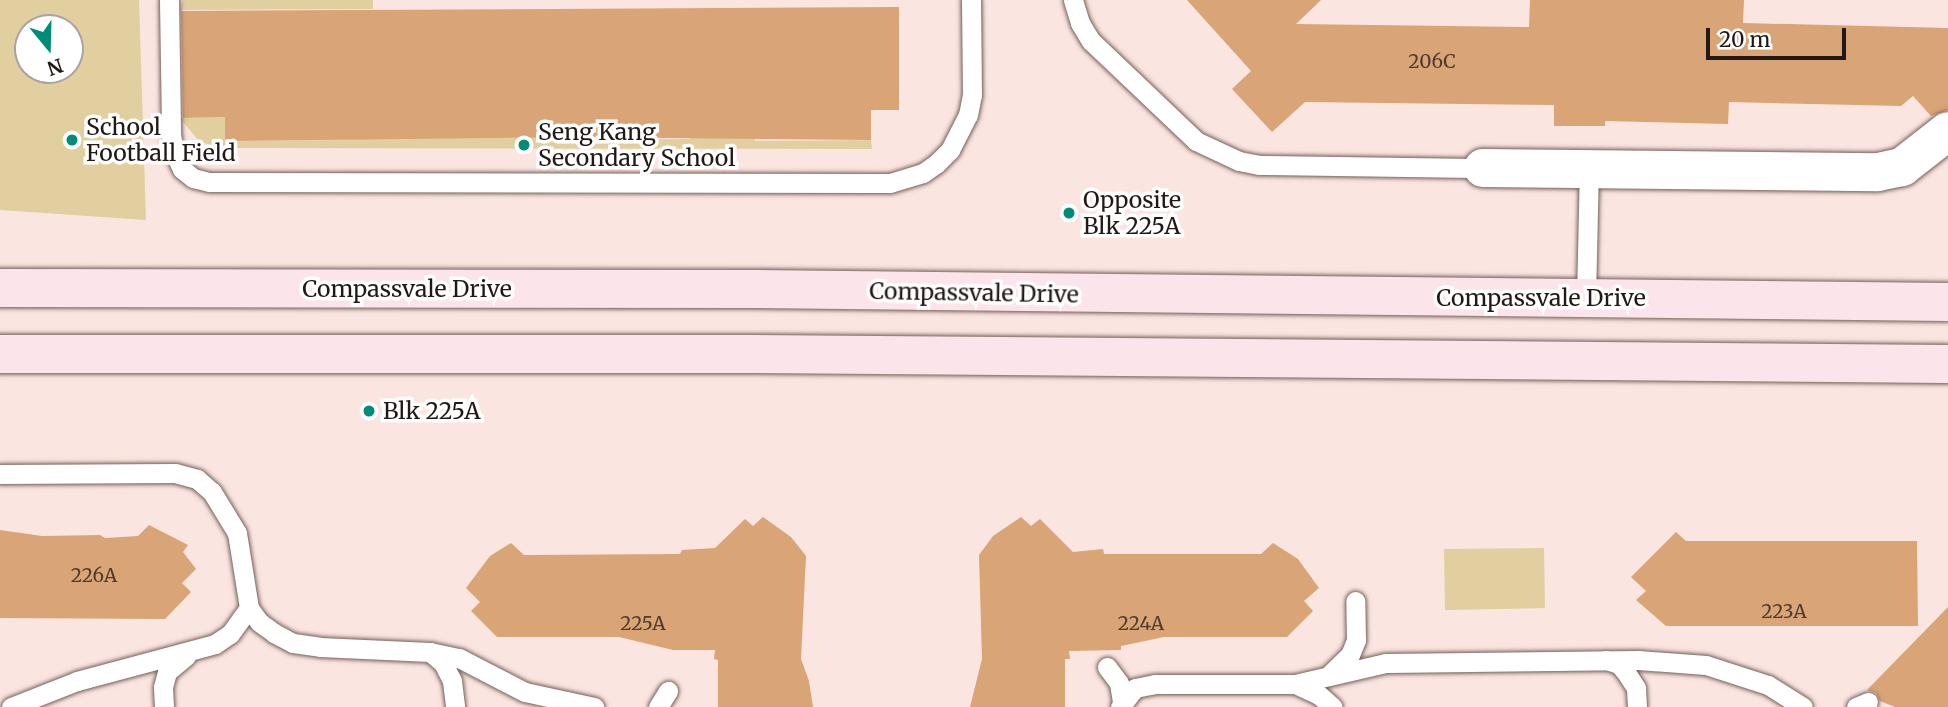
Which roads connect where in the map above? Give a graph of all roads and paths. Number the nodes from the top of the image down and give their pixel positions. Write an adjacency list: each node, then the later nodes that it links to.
1 (169, 0): 2 (lane)
2 (971, 0)
3 (1073, 0): 5 (lane)
4 (1948, 131): 6 (street)
5 (1483, 168): 6 (street)
6 (1589, 169): 8 (lane)
7 (0, 288): 8 (street, Compassvale Drive)
8 (1586, 298): 9 (street, Compassvale Drive)
9 (1948, 302)
10 (0, 354): 11 (street)
11 (1948, 364)
12 (0, 474): 14 (lane)
13 (1354, 601): 19 (lane)
14 (249, 608): 15 (lane); 16 (lane)
15 (196, 650): 22 (lane); 23 (lane)
16 (429, 652): 24 (lane); 25 (lane)
17 (1605, 660): 19 (lane); 27 (lane); 28 (lane)
18 (1107, 667): 21 (lane)
19 (1327, 677): 20 (lane)
20 (1295, 684): 21 (lane); 26 (lane)
21 (1121, 705)
22 (10, 707)
23 (164, 707)
24 (455, 707)
25 (594, 707)
26 (1334, 707)
27 (1637, 707)
28 (1803, 707)

